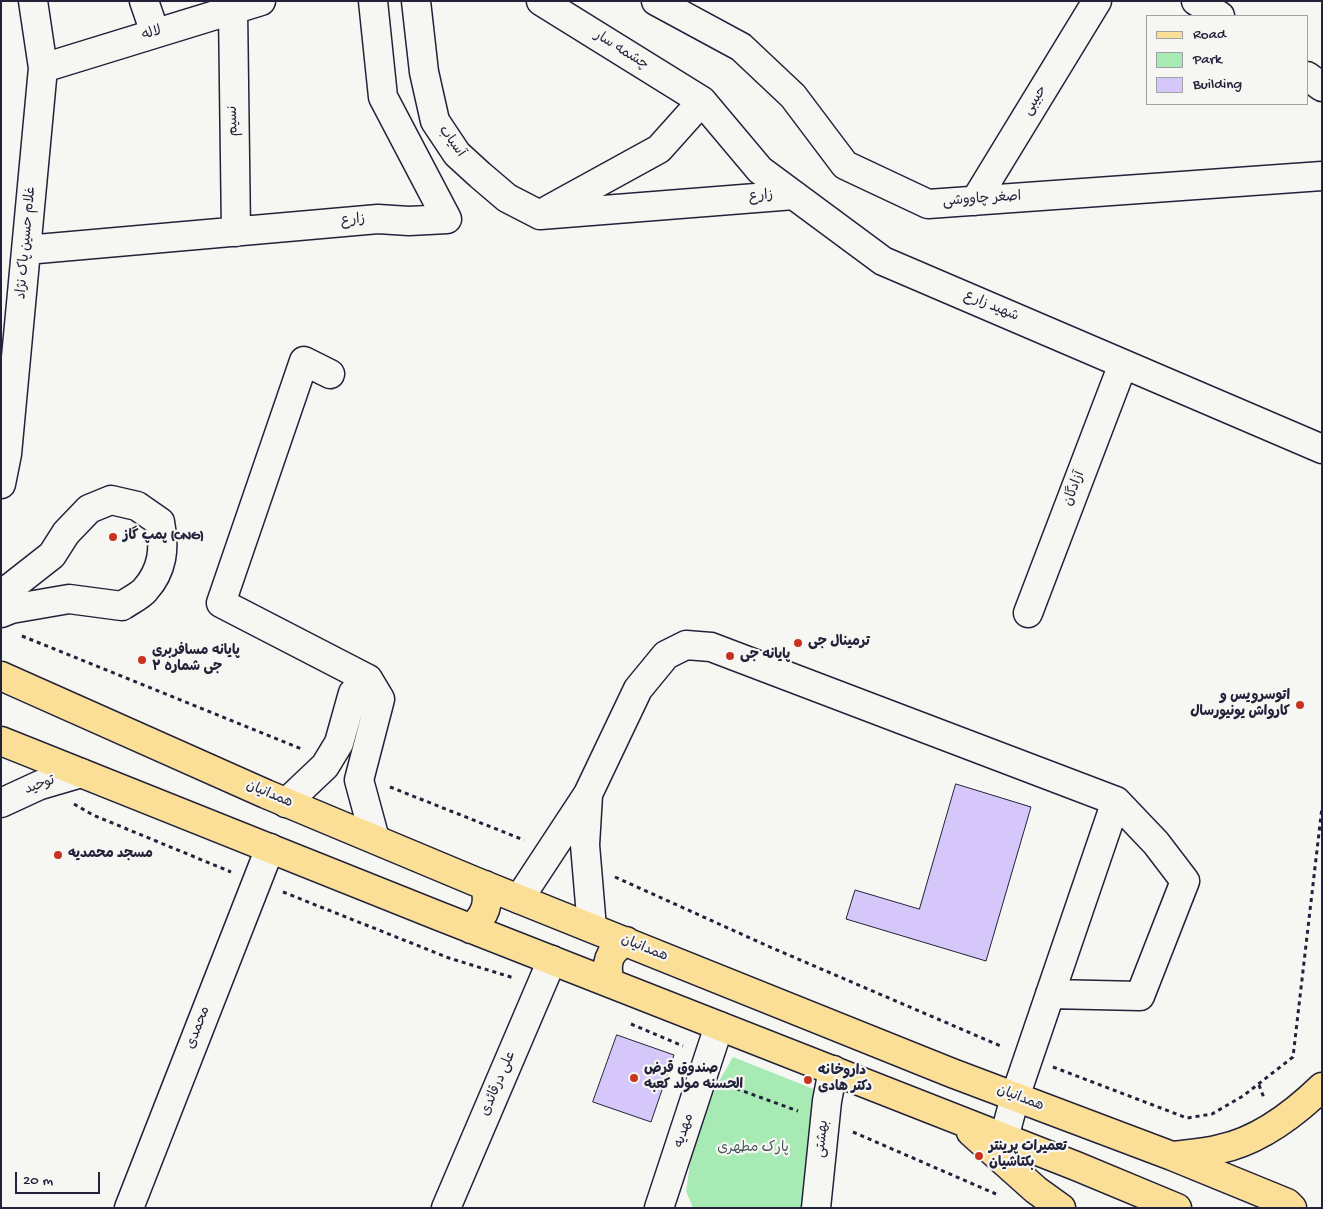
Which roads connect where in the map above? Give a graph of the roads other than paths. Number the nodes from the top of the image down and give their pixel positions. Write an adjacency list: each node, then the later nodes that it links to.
1 (33, 1): 13 (street, غلام حسین پاک نژاد)
2 (144, 1): 12 (street)
3 (261, 1): 10 (street, لاله)
4 (373, 1): 21 (street, زارع)
5 (416, 1): 20 (street, آسیاب)
6 (656, 1): 19 (street, اصغر چاووشی)
7 (1097, 1): 19 (street, حبیبی)
8 (1196, 1): 11 (street)
9 (549, 3): 16 (street, چشمه سار)
10 (233, 10): 12 (street, لاله); 21 (street, نسیم)
11 (1218, 15)
12 (155, 33): 13 (street, لاله)
13 (42, 68): 22 (street, غلام حسین پاک نژاد)
14 (1308, 77): 15 (street)
15 (1322, 87)
16 (702, 101): 18 (street, شهید زارع); 20 (street)
17 (1322, 176): 19 (street, اصغر چاووشی)
18 (794, 194): 20 (street, زارع); 23 (street, شهید زارع)
19 (975, 201)
20 (540, 215)
21 (236, 232): 22 (street, زارع)
22 (26, 250): 26 (street, غلام حسین پاک نژاد)
23 (1123, 364): 25 (street, شهید زارع); 29 (street, آزادگان)
24 (330, 374): 31 (street)
25 (1322, 449)
26 (1, 484)
27 (1, 595): 28 (street)
28 (1, 613)
29 (1028, 613)
30 (1, 676): 37 (main road, همدانیان)
31 (368, 679): 37 (street); 38 (street)
32 (1, 741): 33 (main road)
33 (81, 772): 36 (street, توحید); 39 (main road)
34 (588, 794): 35 (street); 41 (street); 42 (street)
35 (1116, 801): 47 (street); 47 (street)
36 (1, 803)
37 (286, 803): 38 (main road, همدانیان)
38 (375, 839): 40 (main road, همدانیان)
39 (270, 848): 43 (main road); 55 (street, محمدی)
40 (485, 885): 41 (main road, همدانیان); 43 (main road)
41 (519, 898): 42 (main road, همدانیان)
42 (592, 928): 44 (main road, همدانیان)
43 (471, 929): 45 (main road)
44 (626, 942): 46 (main road); 51 (main road, همدانیان)
45 (552, 960): 46 (main road); 56 (street, علی درقائدی)
46 (610, 983): 48 (main road)
47 (1050, 994): 51 (street)
48 (719, 1026): 49 (main road); 57 (street, مهدیه)
49 (833, 1070): 52 (main road); 58 (street, بهشتی)
50 (1322, 1087): 54 (main road)
51 (1016, 1097): 53 (street); 54 (main road, همدانیان)
52 (954, 1118): 53 (main road); 59 (main road)
53 (1004, 1138): 60 (main road)
54 (1172, 1156): 61 (main road, همدانیان)
55 (129, 1208)
56 (446, 1208)
57 (659, 1208)
58 (816, 1208)
59 (1061, 1208)
60 (1176, 1208)
61 (1292, 1208)

